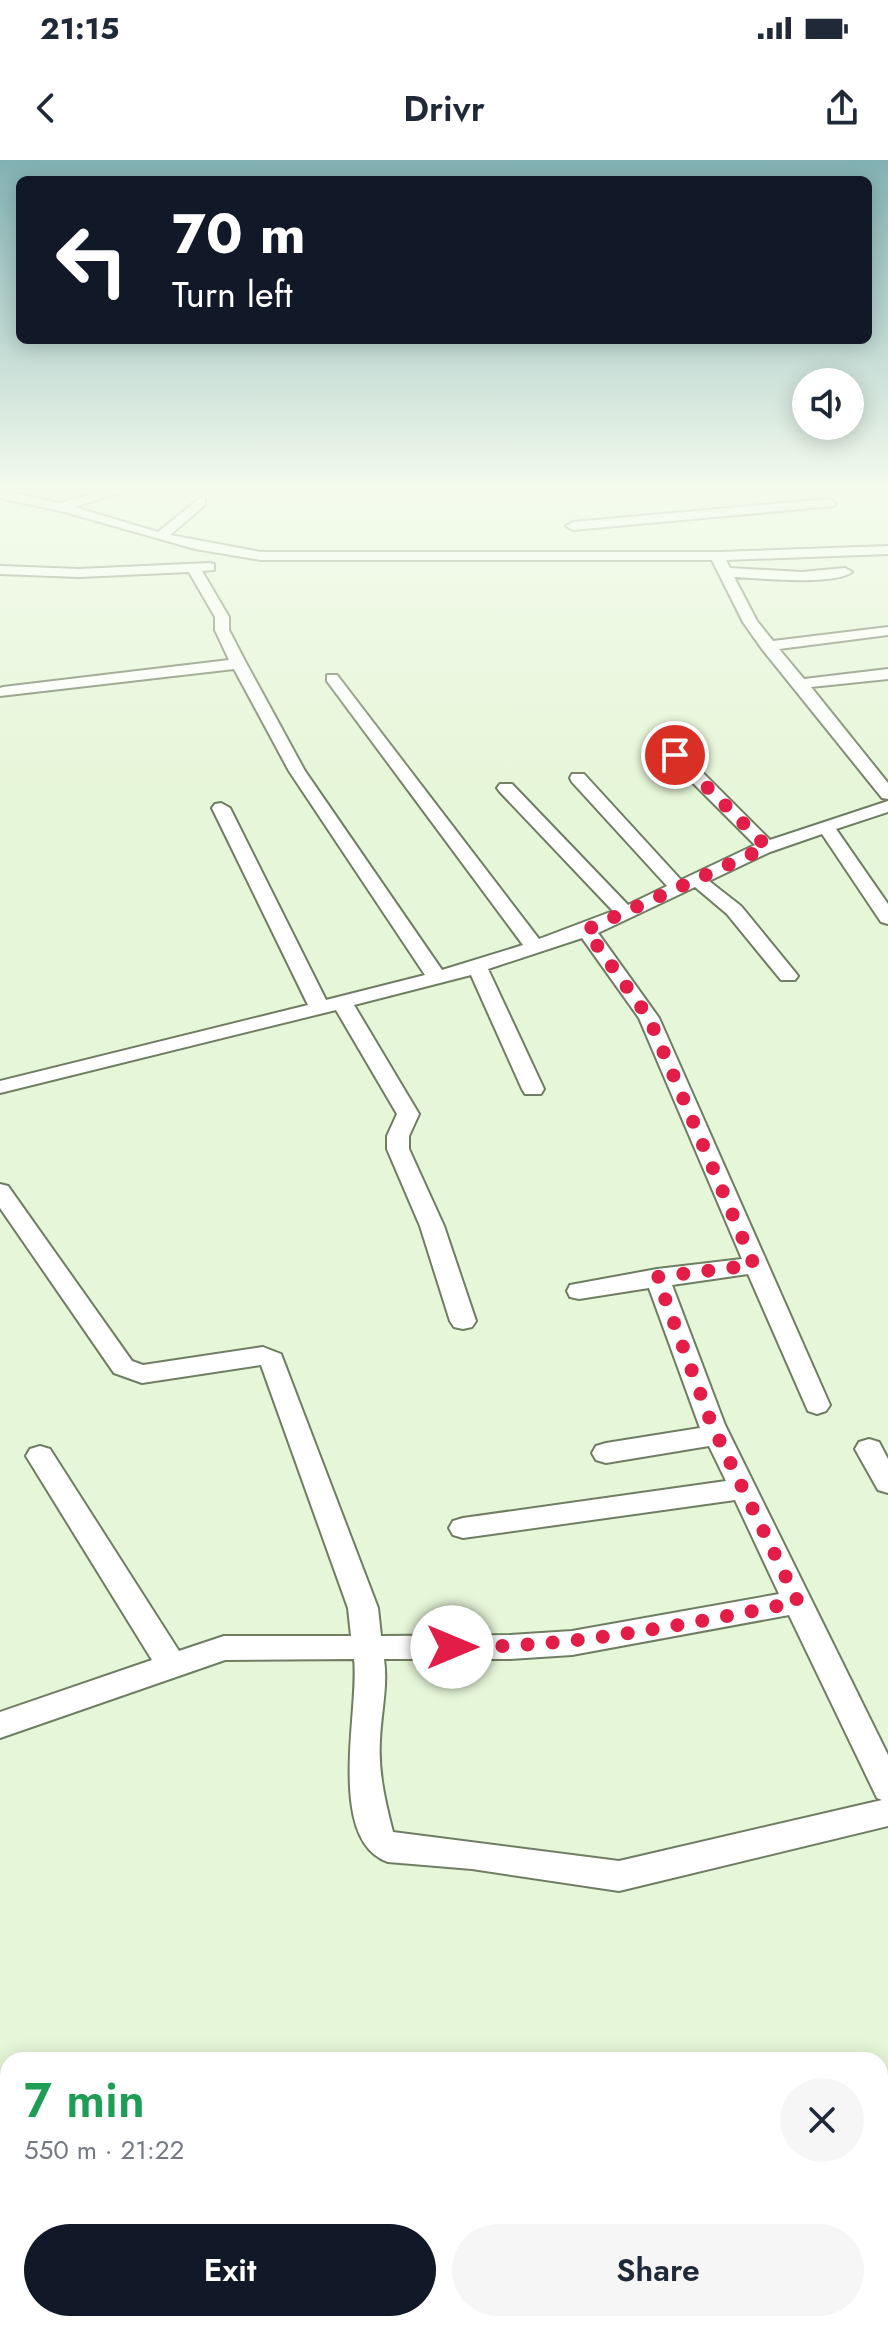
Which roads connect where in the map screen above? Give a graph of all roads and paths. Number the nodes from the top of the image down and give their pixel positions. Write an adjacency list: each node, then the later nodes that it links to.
1 (205, 591): 5 (street)
2 (734, 591): 4 (street)
3 (888, 631): 4 (street)
4 (767, 646): 8 (street)
5 (238, 664): 9 (street); 26 (street)
6 (888, 674): 8 (street)
7 (332, 678): 23 (street)
8 (799, 684): 14 (street)
9 (2, 688): 10 (street)
10 (11, 712)
11 (675, 755): 18 (street)
12 (578, 778): 19 (street)
13 (506, 788): 20 (street)
14 (888, 794)
15 (888, 806): 17 (street)
16 (221, 808): 27 (street)
17 (826, 828): 18 (street); 21 (street)
18 (767, 847): 19 (street)
19 (688, 884): 20 (street); 25 (street)
20 (625, 913): 22 (street)
21 (888, 918)
22 (586, 930): 23 (street); 31 (street)
23 (535, 947): 24 (street)
24 (477, 966): 26 (street); 29 (street)
25 (788, 976)
26 (437, 977): 27 (street)
27 (331, 1006): 28 (street); 34 (street)
28 (0, 1087)
29 (533, 1089)
30 (0, 1191): 44 (street)
31 (754, 1265): 32 (street); 35 (street)
32 (657, 1277): 33 (street); 36 (street)
33 (579, 1291)
34 (463, 1321)
35 (817, 1405)
36 (717, 1435): 38 (street); 41 (street)
37 (869, 1449): 40 (street)
38 (606, 1453)
39 (40, 1456): 45 (street)
40 (888, 1483)
41 (744, 1489): 42 (street); 43 (street)
42 (463, 1528)
43 (798, 1602): 44 (street); 47 (street)
44 (366, 1647): 45 (street); 48 (street)
45 (172, 1666): 46 (street)
46 (0, 1725)
47 (888, 1788)
48 (888, 1812)

